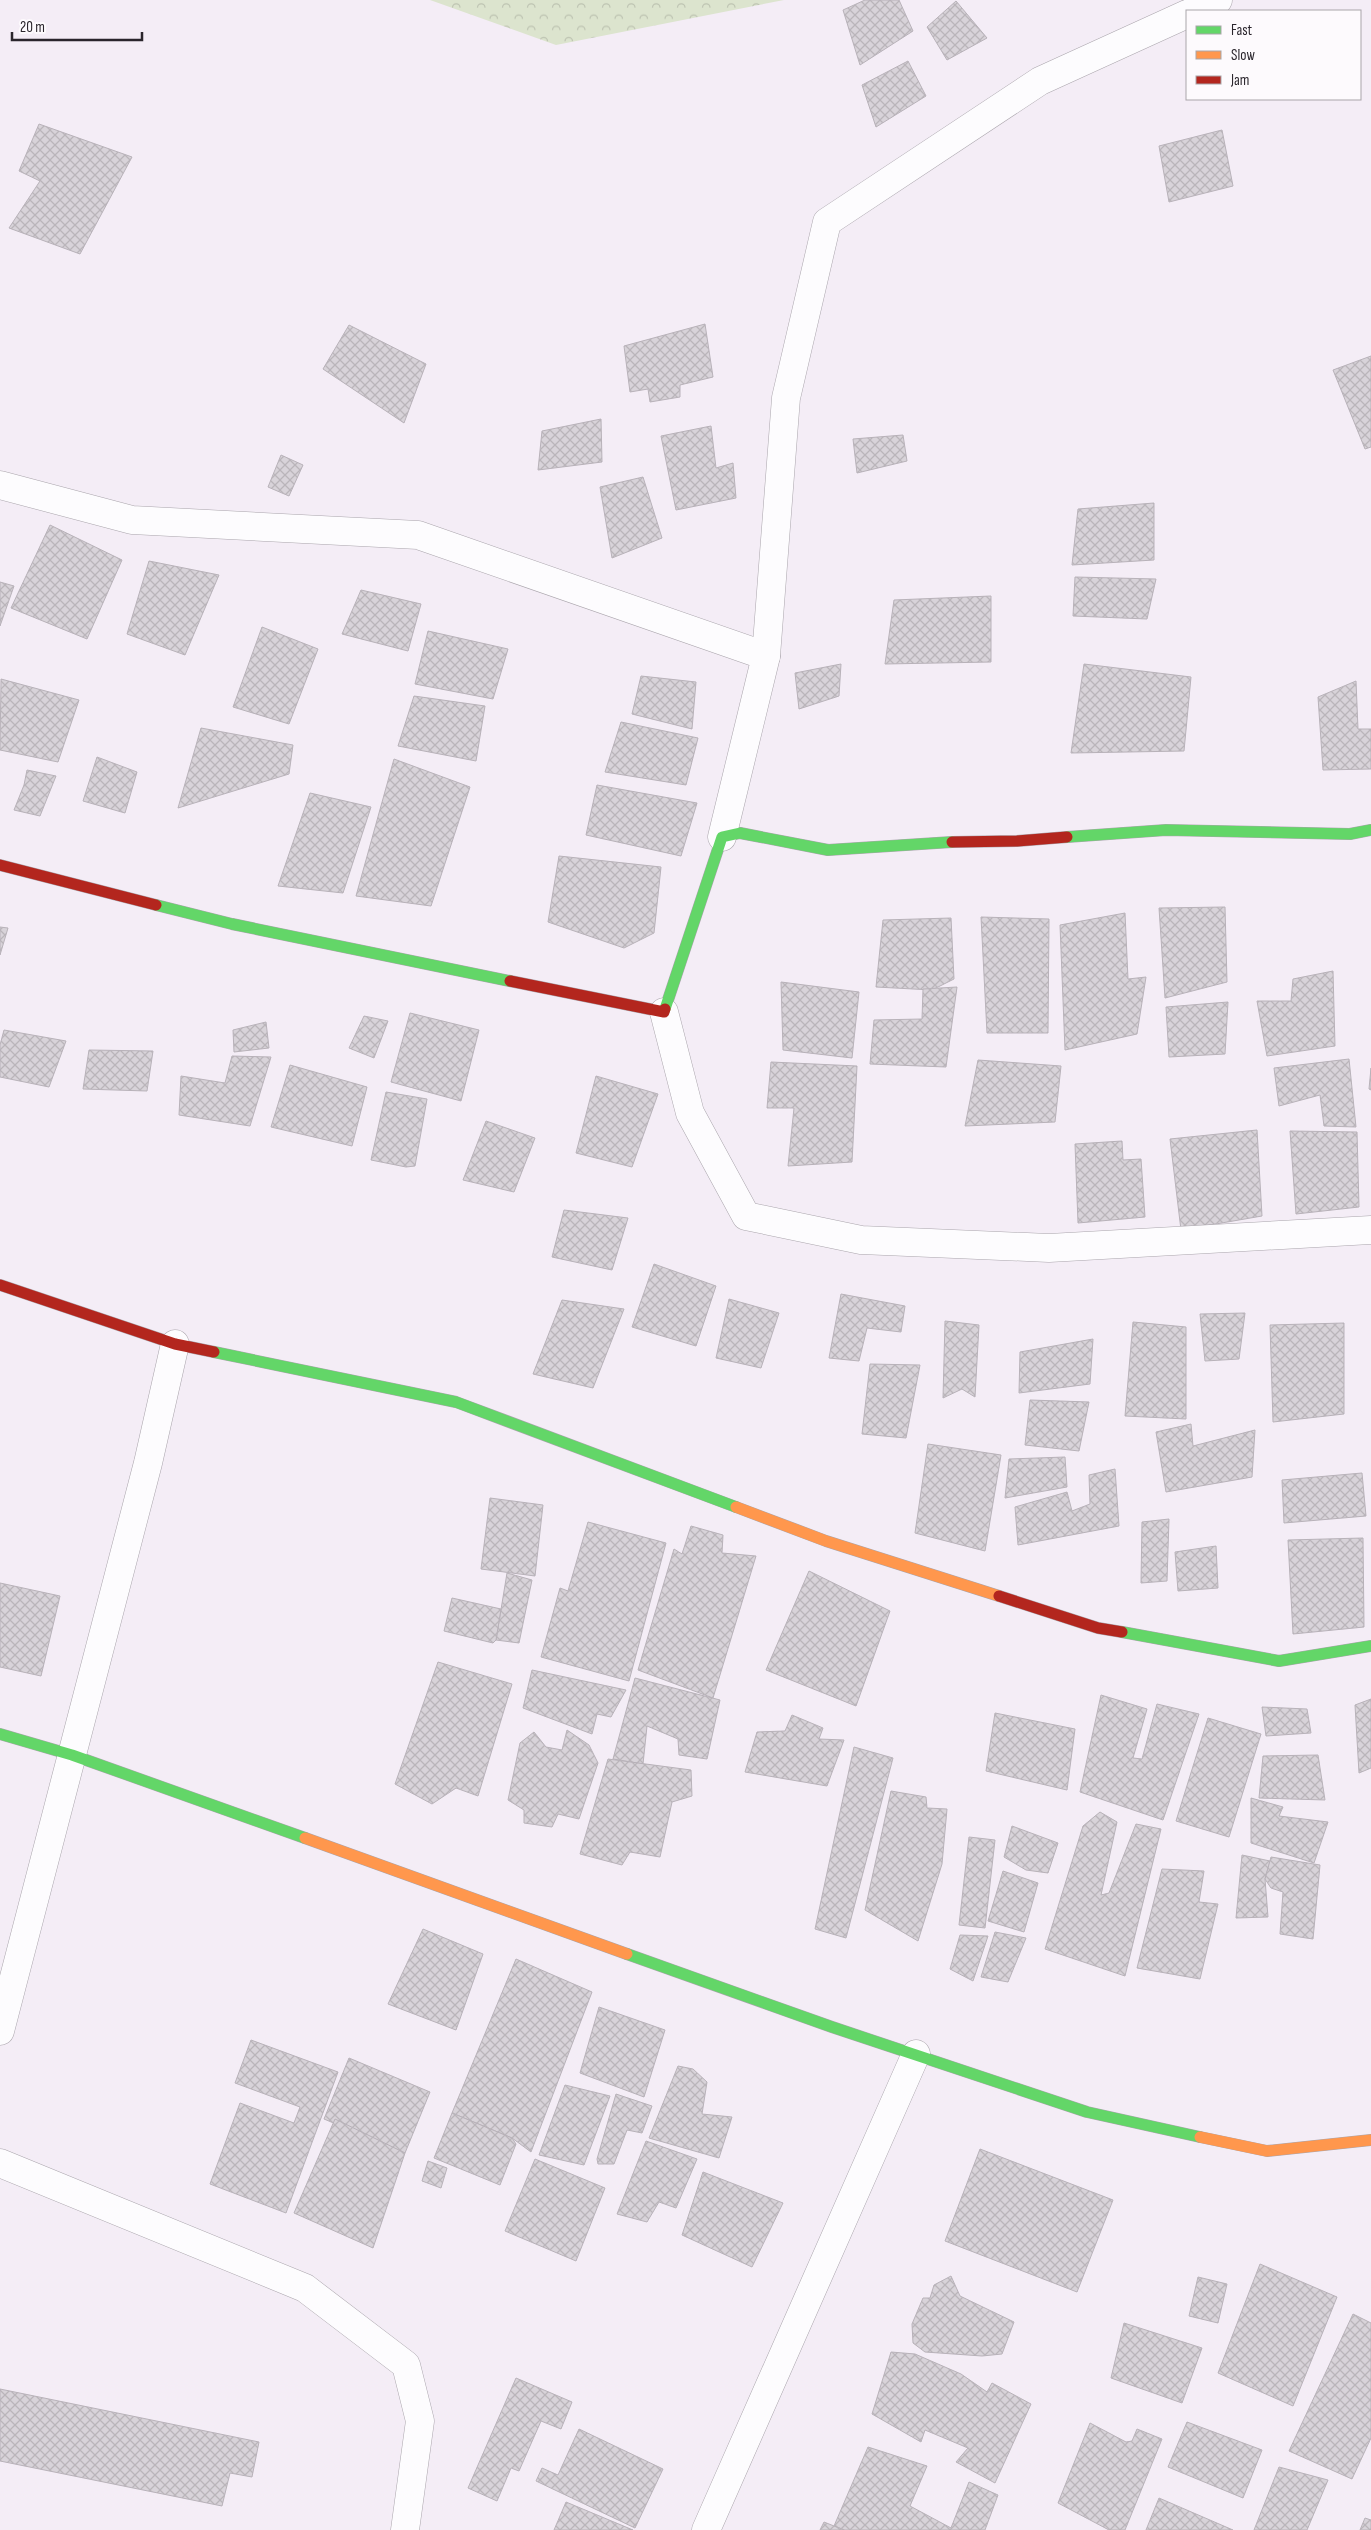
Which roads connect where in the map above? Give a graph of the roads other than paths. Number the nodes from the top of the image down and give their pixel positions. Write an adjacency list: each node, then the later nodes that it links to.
1 (1218, 0): 2 (street)
2 (1195, 10)
3 (1186, 14): 5 (street)
4 (0, 485): 5 (street)
5 (766, 656): 7 (street)
6 (1371, 830): 7 (street)
7 (722, 837): 9 (street)
8 (0, 865): 9 (street)
9 (664, 1012): 10 (street)
10 (1371, 1230)
11 (0, 1285): 12 (street)
12 (175, 1344): 13 (street); 15 (street)
13 (1371, 1646)
14 (0, 1734): 15 (street)
15 (72, 1755): 16 (street); 17 (street)
16 (0, 2031)
17 (916, 2054): 18 (street); 21 (street)
18 (1371, 2140)
19 (0, 2163): 20 (street)
20 (405, 2530)
21 (706, 2530)

